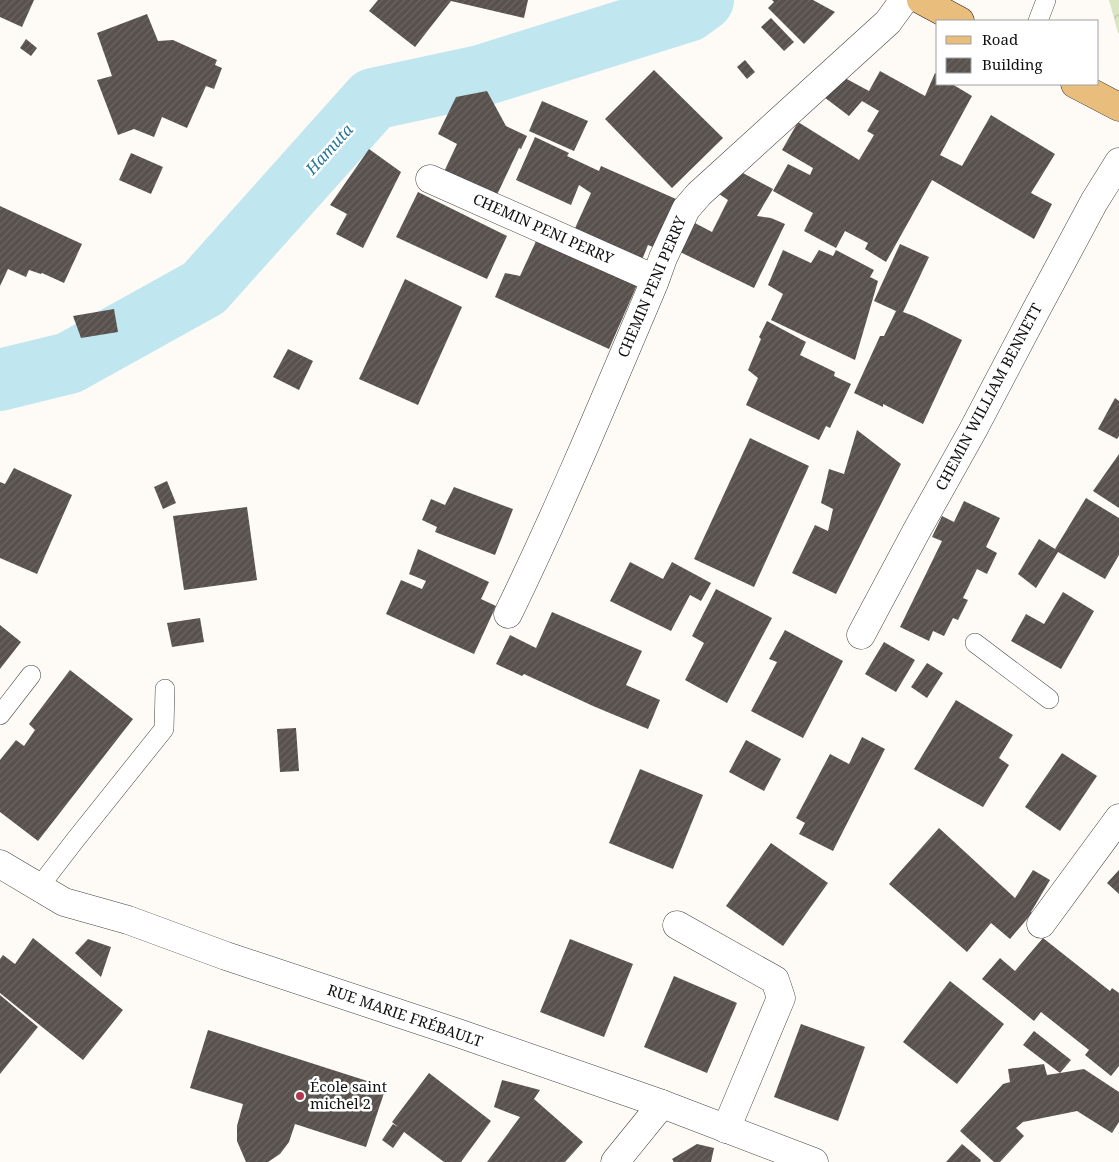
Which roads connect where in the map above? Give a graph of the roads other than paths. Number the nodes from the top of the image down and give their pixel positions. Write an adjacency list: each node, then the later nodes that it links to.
1 (904, 0): 10 (street, CHEMIN PENI PERRY)
2 (921, 0): 4 (main road)
3 (1046, 0): 5 (lane)
4 (958, 20)
5 (1038, 20)
6 (1077, 85): 7 (main road)
7 (1119, 108)
8 (1119, 162): 12 (street, CHEMIN WILLIAM BENNETT)
9 (430, 179): 10 (street, CHEMIN PENI PERRY)
10 (655, 279): 11 (street, CHEMIN PENI PERRY)
11 (508, 614)
12 (861, 634)
13 (974, 643): 16 (lane)
14 (31, 675): 17 (lane)
15 (165, 689): 20 (lane)
16 (1049, 698)
17 (0, 715)
18 (1119, 818): 21 (street)
19 (0, 864): 20 (street, RUE MARIE FRÉBAULT)
20 (39, 887): 23 (street, RUE MARIE FRÉBAULT)
21 (1040, 924)
22 (677, 925): 24 (street)
23 (662, 1104): 24 (street, RUE MARIE FRÉBAULT); 25 (street)
24 (726, 1129): 26 (street, RUE MARIE FRÉBAULT)
25 (615, 1162)
26 (814, 1162)

